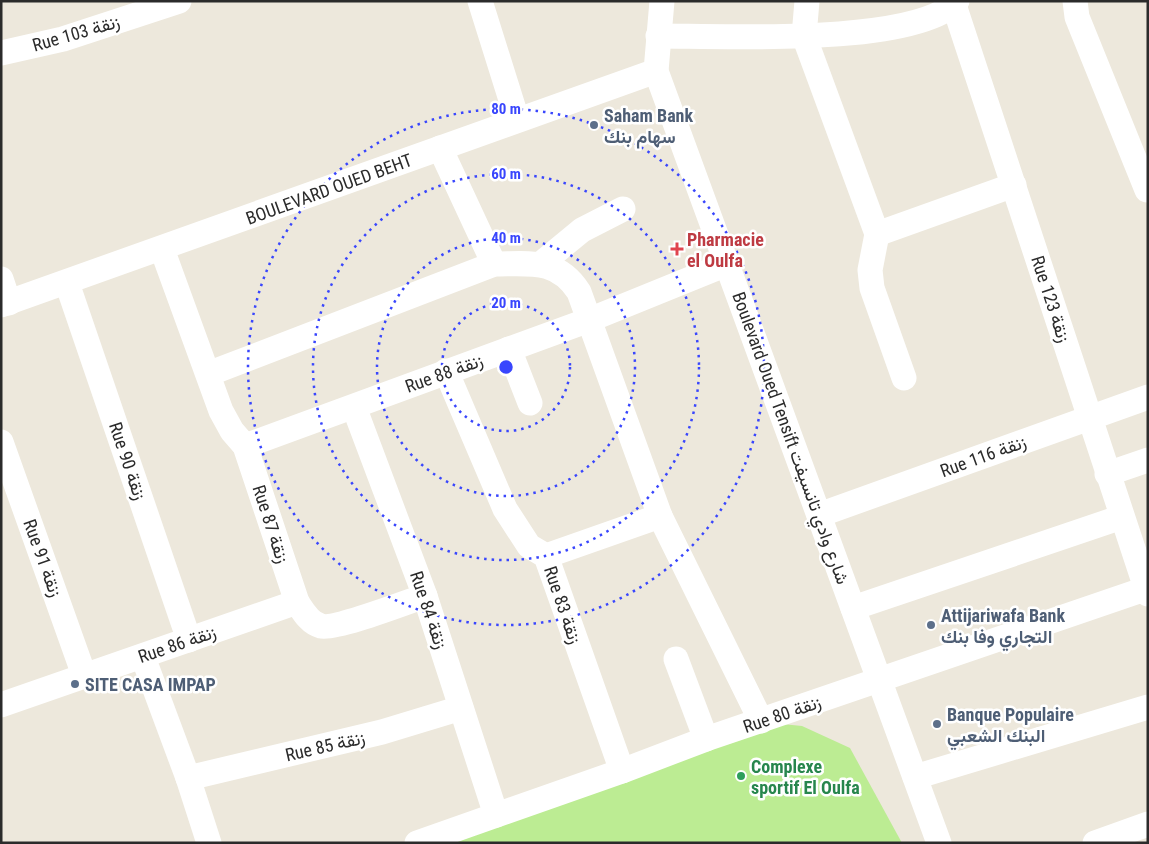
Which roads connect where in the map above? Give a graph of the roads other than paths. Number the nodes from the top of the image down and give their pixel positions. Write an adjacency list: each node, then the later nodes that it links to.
1 (179, 1): 7 (street, Rue 103 زنقة)
2 (480, 1): 12 (street)
3 (662, 1): 8 (street, Boulevard Oued Tensift شارع وادي تانسيفت)
4 (807, 1): 9 (street)
5 (1075, 1): 15 (street)
6 (955, 3): 9 (street); 14 (street, Rue 123 زنقة)
7 (150, 6): 10 (street, Rue 103 زنقة)
8 (658, 36): 9 (street); 11 (street, Boulevard Oued Tensift شارع وادي تانسيفت)
9 (804, 36): 17 (street)
10 (1, 53)
11 (656, 72): 12 (street, BOULEVARD OUED BEHT); 21 (street, Boulevard Oued Tensift شارع وادي تانسيفت)
12 (518, 119): 13 (street, BOULEVARD OUED BEHT)
13 (440, 148): 18 (street, BOULEVARD OUED BEHT); 19 (street)
14 (1014, 185): 17 (street); 33 (street, Rue 123 زنقة)
15 (1147, 190)
16 (623, 209): 20 (street)
17 (877, 234): 29 (street)
18 (162, 249): 23 (street, BOULEVARD OUED BEHT); 28 (street, Rue 87 زنقة)
19 (494, 264): 20 (street); 28 (street)
20 (542, 264): 25 (street)
21 (727, 264): 25 (street, Rue 88 زنقة); 38 (street, Boulevard Oued Tensift شارع وادي تانسيفت)
22 (1, 279): 24 (street)
23 (67, 282): 24 (street, BOULEVARD OUED BEHT); 46 (street, Rue 90 زنقة)
24 (5, 304)
25 (589, 320): 26 (street, Rue 88 زنقة); 39 (street)
26 (509, 349): 27 (street, Rue 88 زنقة); 31 (street)
27 (446, 371): 32 (street, Rue 88 زنقة); 41 (street, Rue 83 زنقة)
28 (208, 374): 35 (street, Rue 87 زنقة)
29 (904, 378)
30 (1148, 397): 33 (street, Rue 116 زنقة)
31 (530, 403)
32 (354, 407): 35 (street, Rue 88 زنقة); 43 (street, Rue 84 زنقة)
33 (1089, 417): 37 (street, Rue 123 زنقة); 38 (street, Rue 116 زنقة)
34 (1, 442): 49 (street, Rue 91 زنقة)
35 (245, 446): 44 (street, Rue 87 زنقة)
36 (1148, 460): 37 (street)
37 (1107, 474): 40 (street, Rue 123 زنقة)
38 (819, 515): 45 (street, Boulevard Oued Tensift شارع وادي تانسيفت)
39 (660, 516): 41 (street); 54 (street)
40 (1122, 517): 42 (street, Rue 123 زنقة); 45 (street)
41 (546, 556): 56 (street, Rue 83 زنقة)
42 (1147, 590): 50 (street, Rue 80 زنقة)
43 (425, 596): 44 (street, Rue 87 زنقة); 53 (street, Rue 84 زنقة)
44 (297, 602): 46 (street, Rue 86 زنقة)
45 (853, 608): 50 (street, Boulevard Oued Tensift شارع وادي تانسيفت)
46 (189, 640): 47 (street, Rue 86 زنقة)
47 (143, 657): 49 (street, Rue 86 زنقة); 58 (street)
48 (676, 659): 55 (street)
49 (84, 675): 51 (street, Rue 86 زنقة)
50 (880, 681): 54 (street, Rue 80 زنقة); 57 (street, Boulevard Oued Tensift شارع وادي تانسيفت)
51 (1, 705)
52 (1148, 707): 57 (street)
53 (462, 708): 58 (street, Rue 85 زنقة); 59 (street, Rue 84 زنقة)
54 (761, 721): 55 (street, Rue 80 زنقة)
55 (706, 739): 56 (street, Rue 80 زنقة)
56 (622, 771): 59 (street, Rue 80 زنقة)
57 (915, 777): 63 (street, Boulevard Oued Tensift شارع وادي تانسيفت)
58 (188, 778): 61 (street)
59 (496, 815): 62 (street, Rue 80 زنقة)
60 (1148, 824): 64 (street)
61 (209, 843)
62 (417, 843)
63 (940, 843)
64 (1095, 843)

